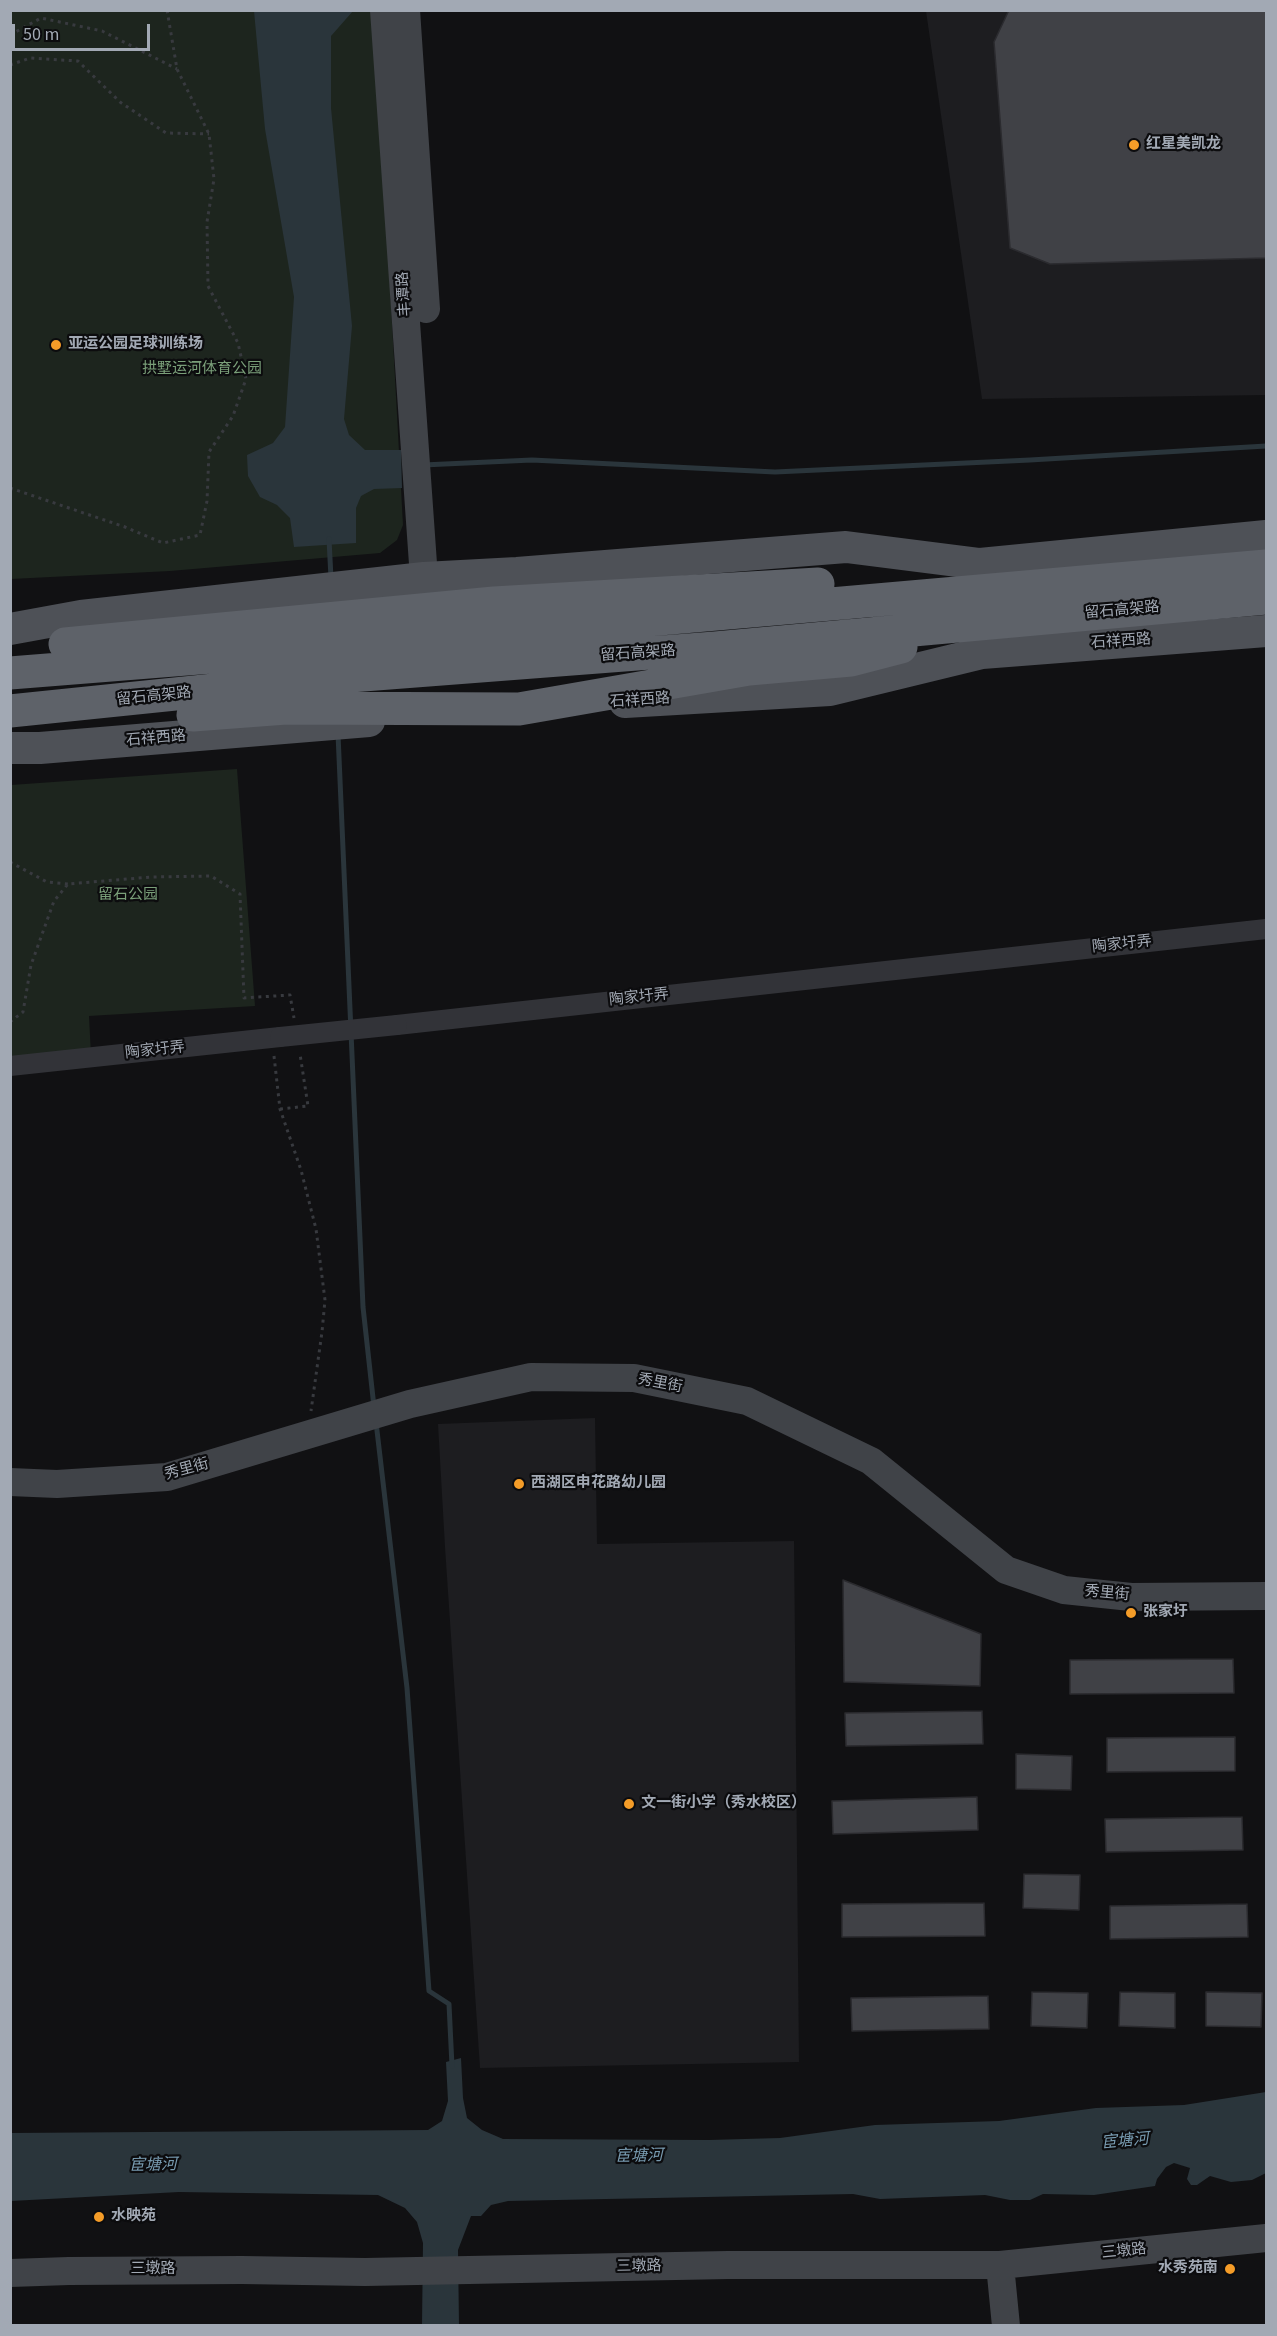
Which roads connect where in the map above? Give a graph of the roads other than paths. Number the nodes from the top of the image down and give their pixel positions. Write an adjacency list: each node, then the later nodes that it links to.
1 (384, 10): 3 (street, 丰潭路)
2 (406, 10): 3 (street, 丰潭路)
3 (426, 464): 7 (street, 丰潭路)
4 (1266, 536): 6 (main road)
5 (1266, 566): 6 (highway, 留石高架路)
6 (987, 577): 7 (main road); 11 (highway, 留石高架路); 11 (highway)
7 (434, 578): 11 (main road)
8 (1266, 598): 10 (highway, 留石高架路)
9 (293, 610): 11 (highway); 12 (main road); 14 (highway)
10 (1002, 622): 11 (highway, 留石高架路); 15 (highway)
11 (347, 628): 14 (highway, 留石高架路); 16 (highway, 留石高架路)
12 (10, 629)
13 (1266, 631): 15 (main road, 石祥西路)
14 (25, 660)
15 (519, 709): 17 (highway)
16 (32, 716): 17 (highway); 18 (highway)
17 (299, 717): 19 (main road, 石祥西路)
18 (10, 727)
19 (10, 748)
20 (1266, 928): 21 (street, 陶家圩弄, bridge)
21 (10, 1066)
22 (10, 1482): 23 (street, 秀里街)
23 (1266, 1596)
24 (1266, 2238): 25 (street, 三墩路)
25 (1000, 2265): 26 (street, 三墩路); 27 (street)
26 (10, 2273)
27 (1006, 2325)

